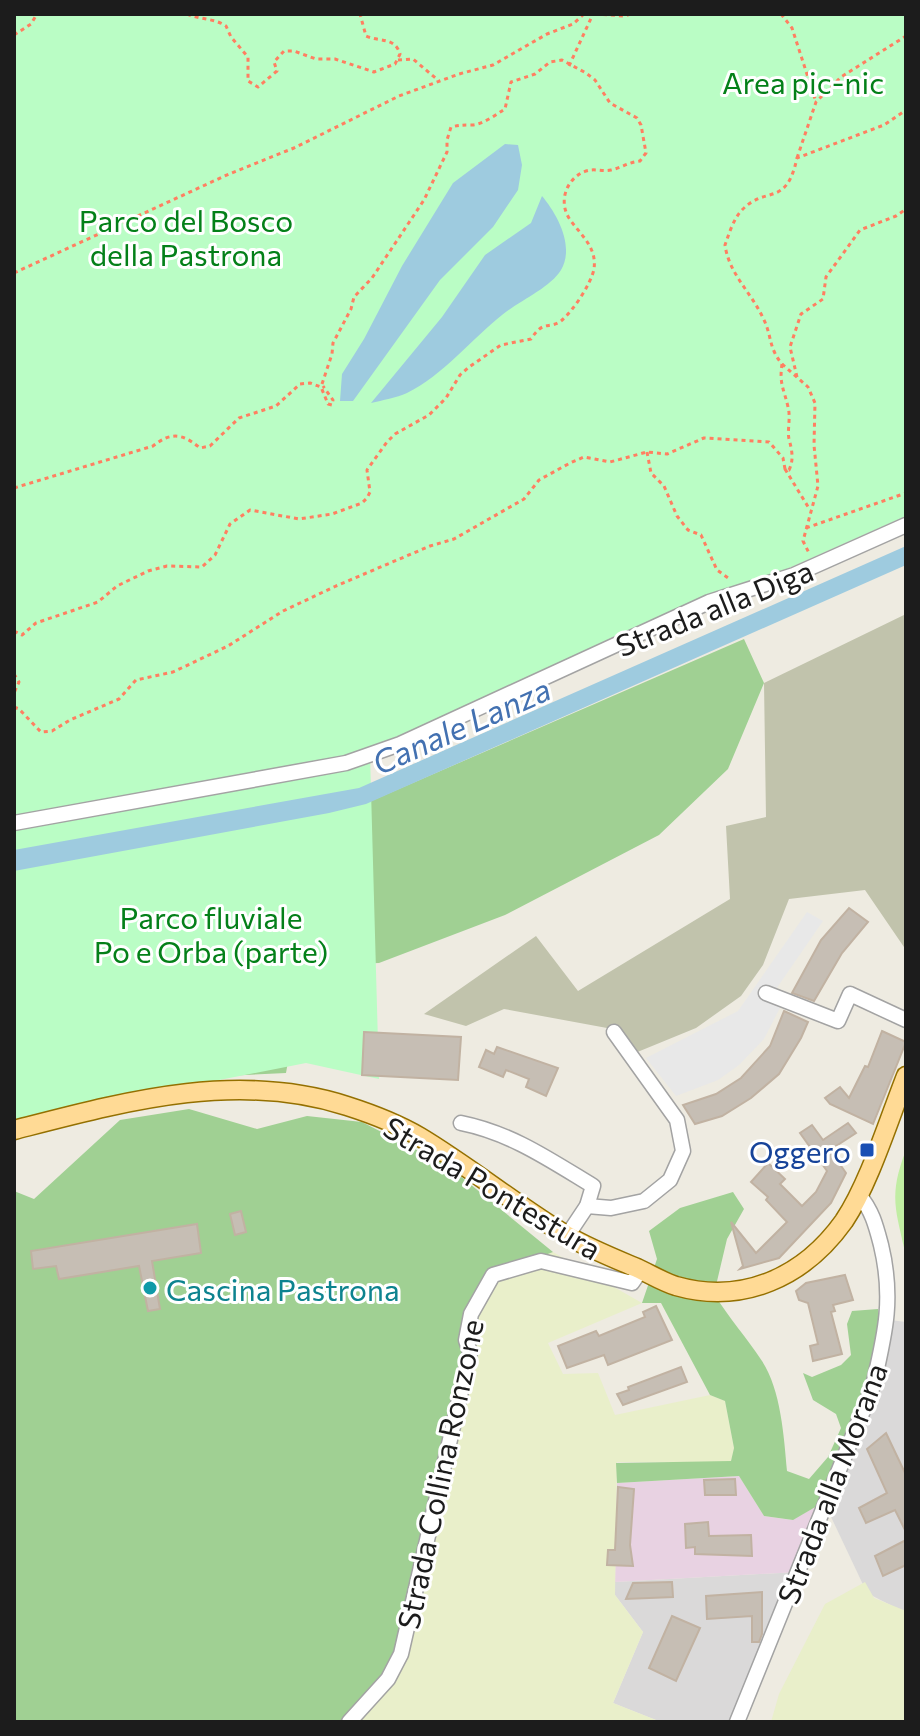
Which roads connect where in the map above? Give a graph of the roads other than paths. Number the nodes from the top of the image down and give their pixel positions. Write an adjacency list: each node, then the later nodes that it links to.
1 (906, 525): 2 (street, Strada alla Diga)
2 (14, 823)
3 (766, 993): 4 (street)
4 (906, 1020)
5 (614, 1032): 10 (street)
6 (906, 1076): 9 (main road, Strada Pontestura)
7 (461, 1123): 10 (street)
8 (14, 1130): 11 (main road, Strada Pontestura)
9 (859, 1195): 12 (main road, Strada Pontestura); 14 (street, Strada alla Morana)
10 (587, 1206): 11 (street)
11 (567, 1236): 12 (main road, Strada Pontestura)
12 (641, 1270): 13 (street, Strada Collina Ronzone)
13 (349, 1722)
14 (737, 1722)

